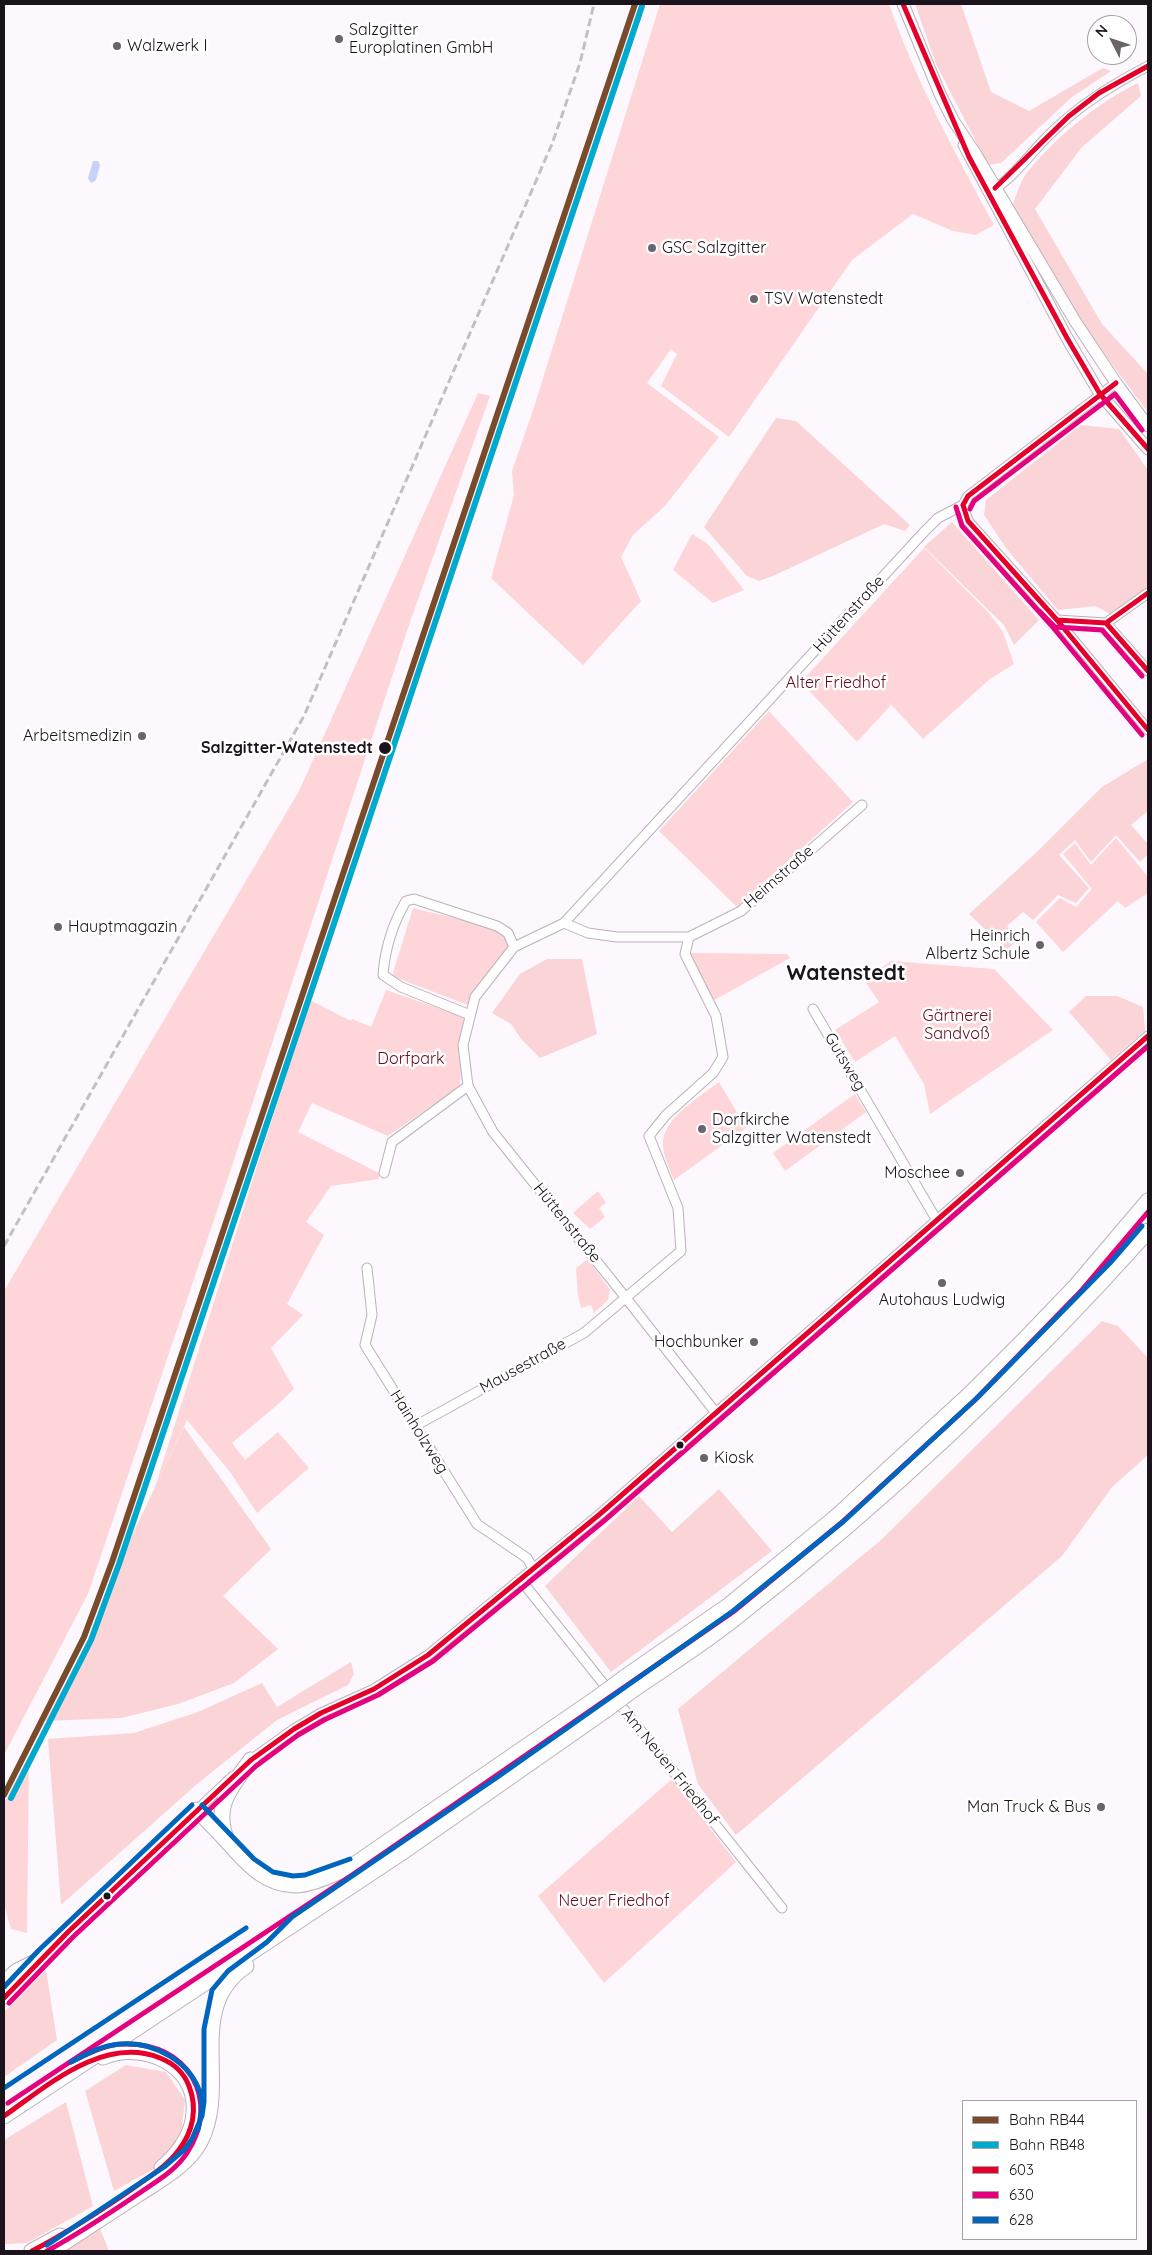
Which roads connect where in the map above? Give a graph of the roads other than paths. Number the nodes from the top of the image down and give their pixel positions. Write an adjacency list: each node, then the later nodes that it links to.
1 (903, 4): 3 (street)
2 (1148, 66): 3 (street)
3 (992, 190): 4 (street); 5 (street)
4 (1116, 383): 5 (street, Hüttenstraße); 6 (street)
5 (1100, 394): 7 (street); 8 (street, Hüttenstraße)
6 (1148, 426)
7 (1148, 449)
8 (963, 504): 10 (street); 15 (street, Hüttenstraße)
9 (1148, 593): 11 (street)
10 (1057, 620): 11 (street); 13 (street)
11 (1106, 623): 12 (street)
12 (1148, 671)
13 (1148, 730)
14 (862, 805): 16 (street, Heimstraße)
15 (564, 923): 16 (street); 17 (street, Hüttenstraße)
16 (689, 937): 27 (street, Mausestraße)
17 (514, 947): 19 (street, Hüttenstraße); 19 (street)
18 (813, 1009): 24 (street, Gutsweg)
19 (470, 1015): 21 (street, Hüttenstraße)
20 (1148, 1036): 24 (street)
21 (468, 1086): 22 (street); 27 (street, Hüttenstraße)
22 (384, 1173)
23 (1148, 1201): 32 (highway)
24 (936, 1219): 28 (street)
25 (1148, 1231): 32 (highway)
26 (367, 1268): 29 (street, Hainholzweg)
27 (626, 1298): 28 (street, Hüttenstraße); 29 (street, Mausestraße)
28 (716, 1413): 30 (street)
29 (414, 1426): 30 (street, Hainholzweg)
30 (533, 1568): 31 (street)
31 (520, 1579): 34 (street); 37 (street, Am Neuen Friedhof)
32 (629, 1684): 33 (highway, bridge)
33 (602, 1703): 36 (highway); 38 (highway)
34 (251, 1760): 35 (street); 36 (highway)
35 (197, 1810): 36 (highway); 39 (main road)
36 (228, 1842)
37 (782, 1908)
38 (296, 1923): 42 (highway); 44 (highway)
39 (44, 1955): 40 (main road); 41 (main road)
40 (4, 1981)
41 (4, 1998)
42 (70, 2072): 43 (highway); 44 (highway)
43 (4, 2116)
44 (104, 2213): 45 (highway); 46 (highway)
45 (32, 2251)
46 (50, 2251)

